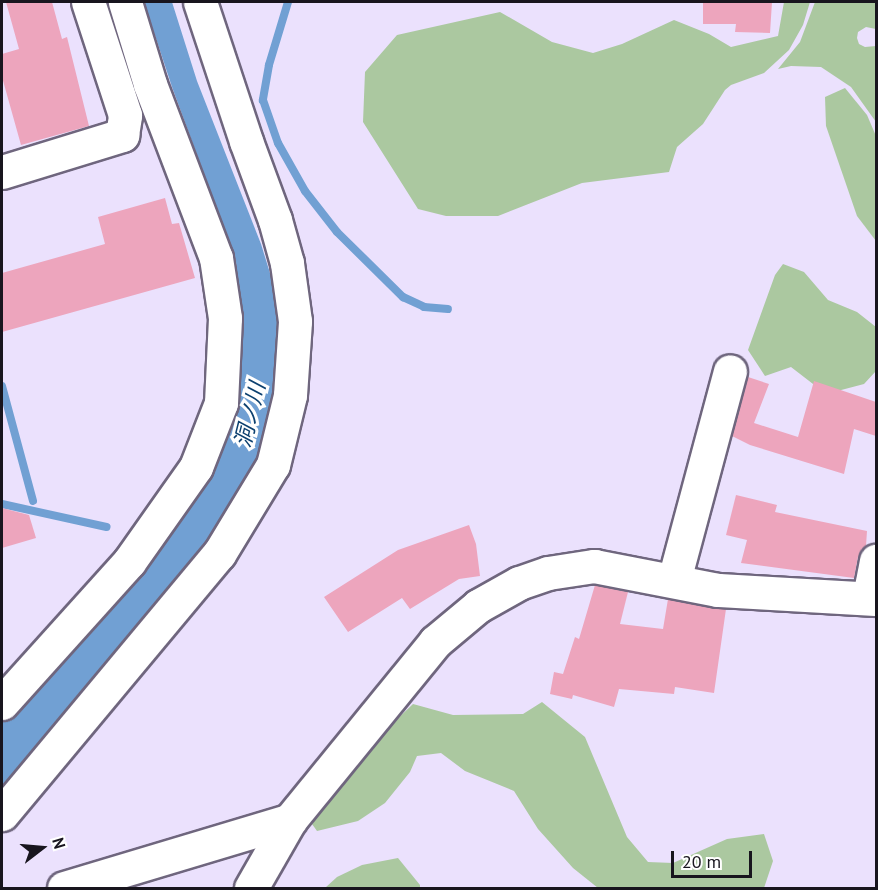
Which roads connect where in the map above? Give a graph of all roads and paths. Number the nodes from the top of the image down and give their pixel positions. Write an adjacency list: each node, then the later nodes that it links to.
1 (88, 2): 4 (street)
2 (125, 2): 9 (street)
3 (200, 2): 10 (street)
4 (2, 172)
5 (730, 371): 7 (street)
6 (876, 561): 8 (street)
7 (674, 580): 8 (street); 11 (street)
8 (873, 598)
9 (2, 703)
10 (2, 813)
11 (290, 820): 12 (street); 13 (street)
12 (64, 888)
13 (250, 888)

